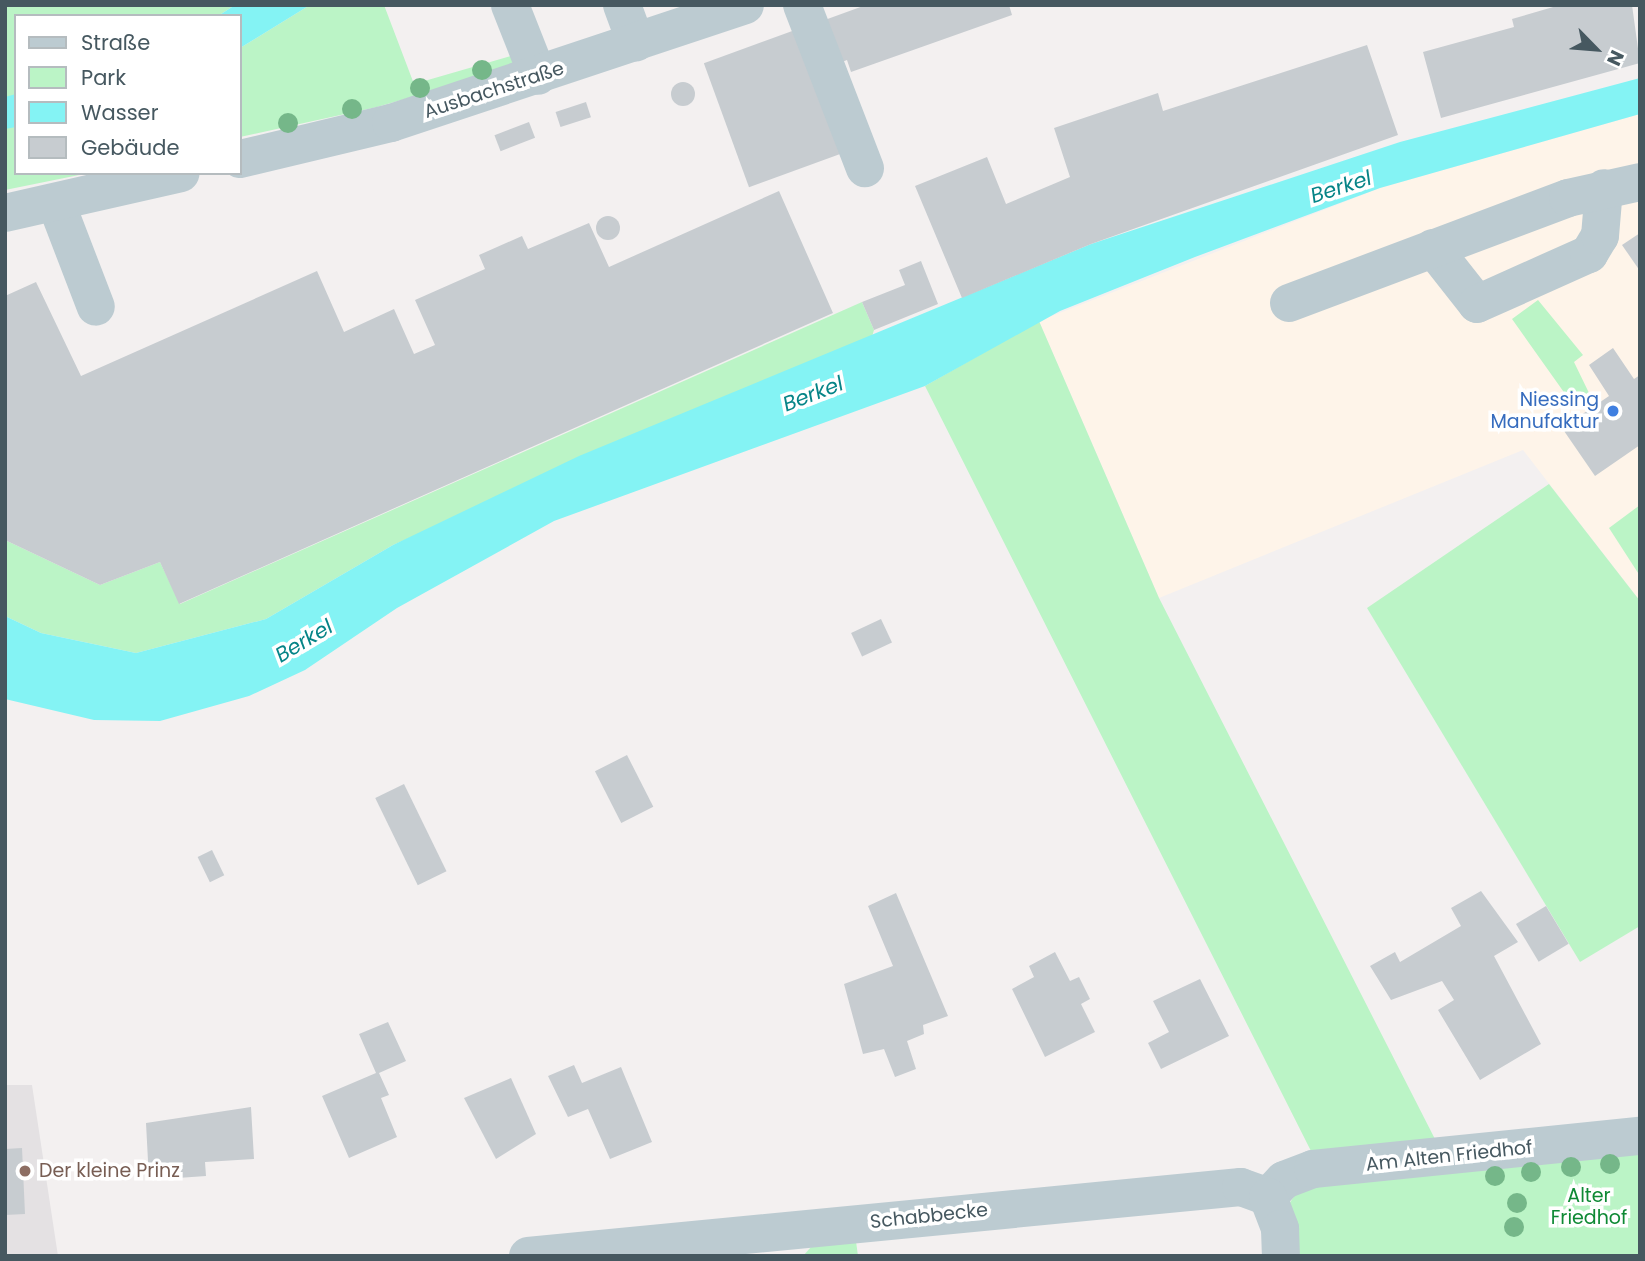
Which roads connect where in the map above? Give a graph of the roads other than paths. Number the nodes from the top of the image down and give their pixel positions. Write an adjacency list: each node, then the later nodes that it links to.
1 (510, 5): 6 (street)
2 (622, 5): 5 (street)
3 (745, 5): 5 (street, Ausbachstraße)
4 (802, 5): 8 (street)
5 (636, 43): 6 (street, Ausbachstraße)
6 (538, 76): 7 (street, Ausbachstraße)
7 (242, 159)
8 (865, 168)
9 (173, 175): 11 (street)
10 (1622, 185): 13 (street); 13 (street)
11 (56, 203): 12 (street); 15 (street)
12 (5, 213)
13 (1433, 248): 14 (street)
14 (1289, 303)
15 (96, 307)
16 (1640, 1136): 17 (street, Am Alten Friedhof)
17 (1268, 1197): 18 (street, Schabbecke); 20 (street)
18 (743, 1246): 19 (street, Schabbecke)
19 (528, 1256)
20 (1280, 1256)

